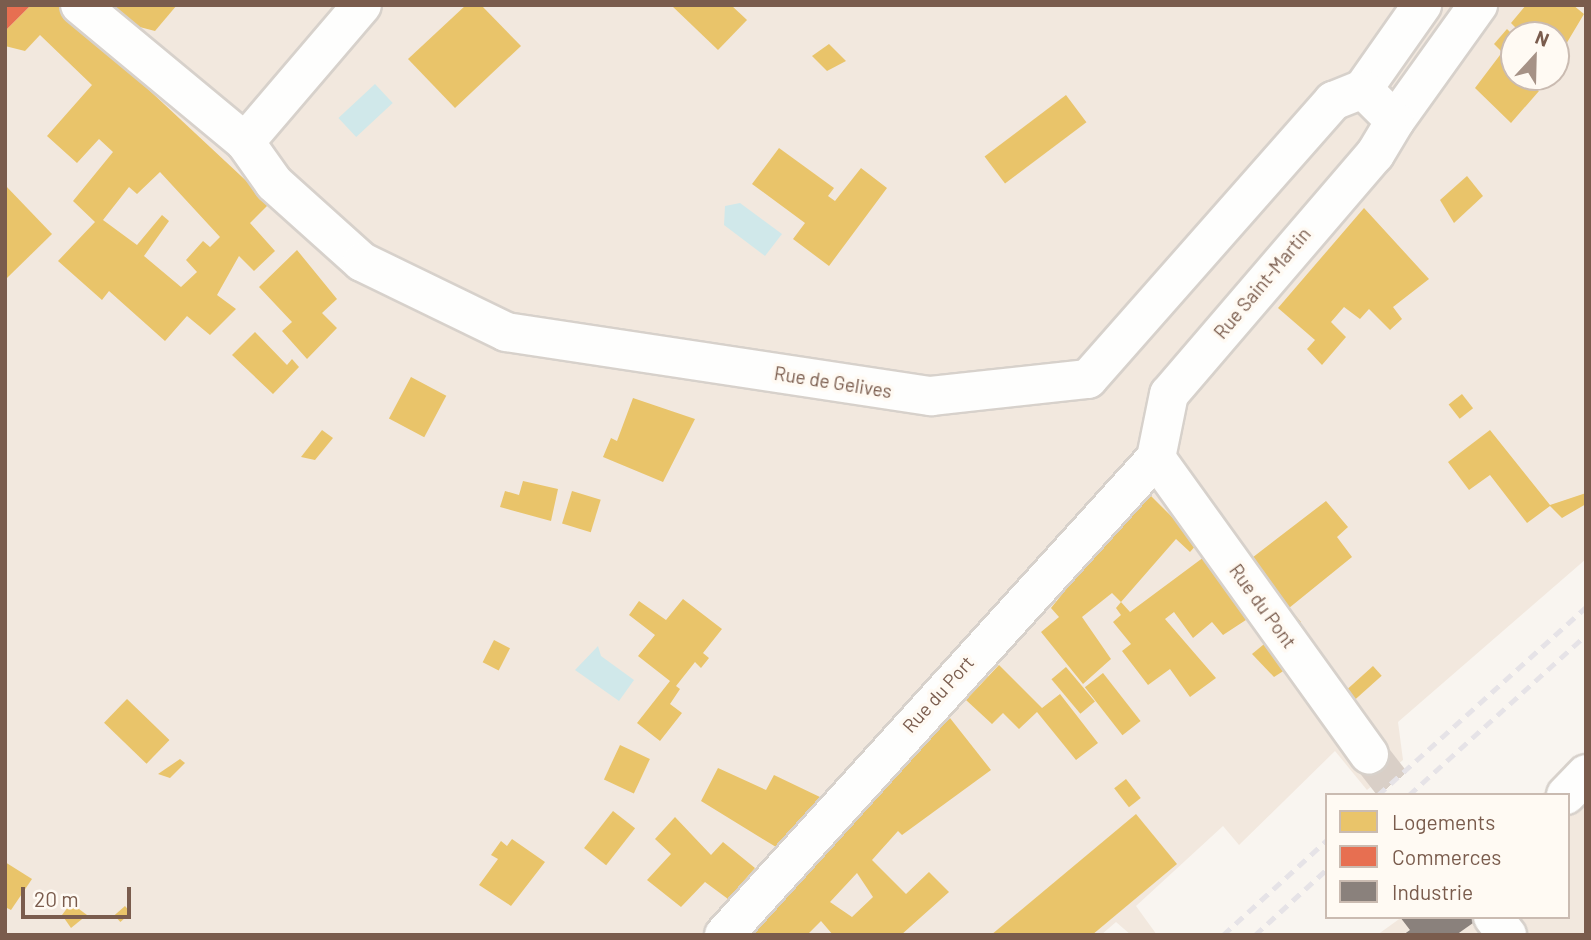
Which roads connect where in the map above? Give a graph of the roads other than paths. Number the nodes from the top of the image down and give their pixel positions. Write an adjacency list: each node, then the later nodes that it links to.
1 (80, 5): 7 (street, Rue de Gelives)
2 (362, 5): 7 (street)
3 (1422, 5): 5 (street)
4 (1478, 5): 6 (street, Rue Saint-Martin)
5 (1363, 89): 6 (street); 7 (street, Rue de Gelives)
6 (1395, 121): 8 (street, Rue Saint-Martin)
7 (245, 142)
8 (1156, 458): 9 (street, Rue du Pont); 13 (street, Rue du Port)
9 (1369, 754)
10 (1586, 774): 11 (street)
11 (1568, 793)
12 (1495, 919): 14 (street)
13 (724, 935)
14 (1507, 935)

